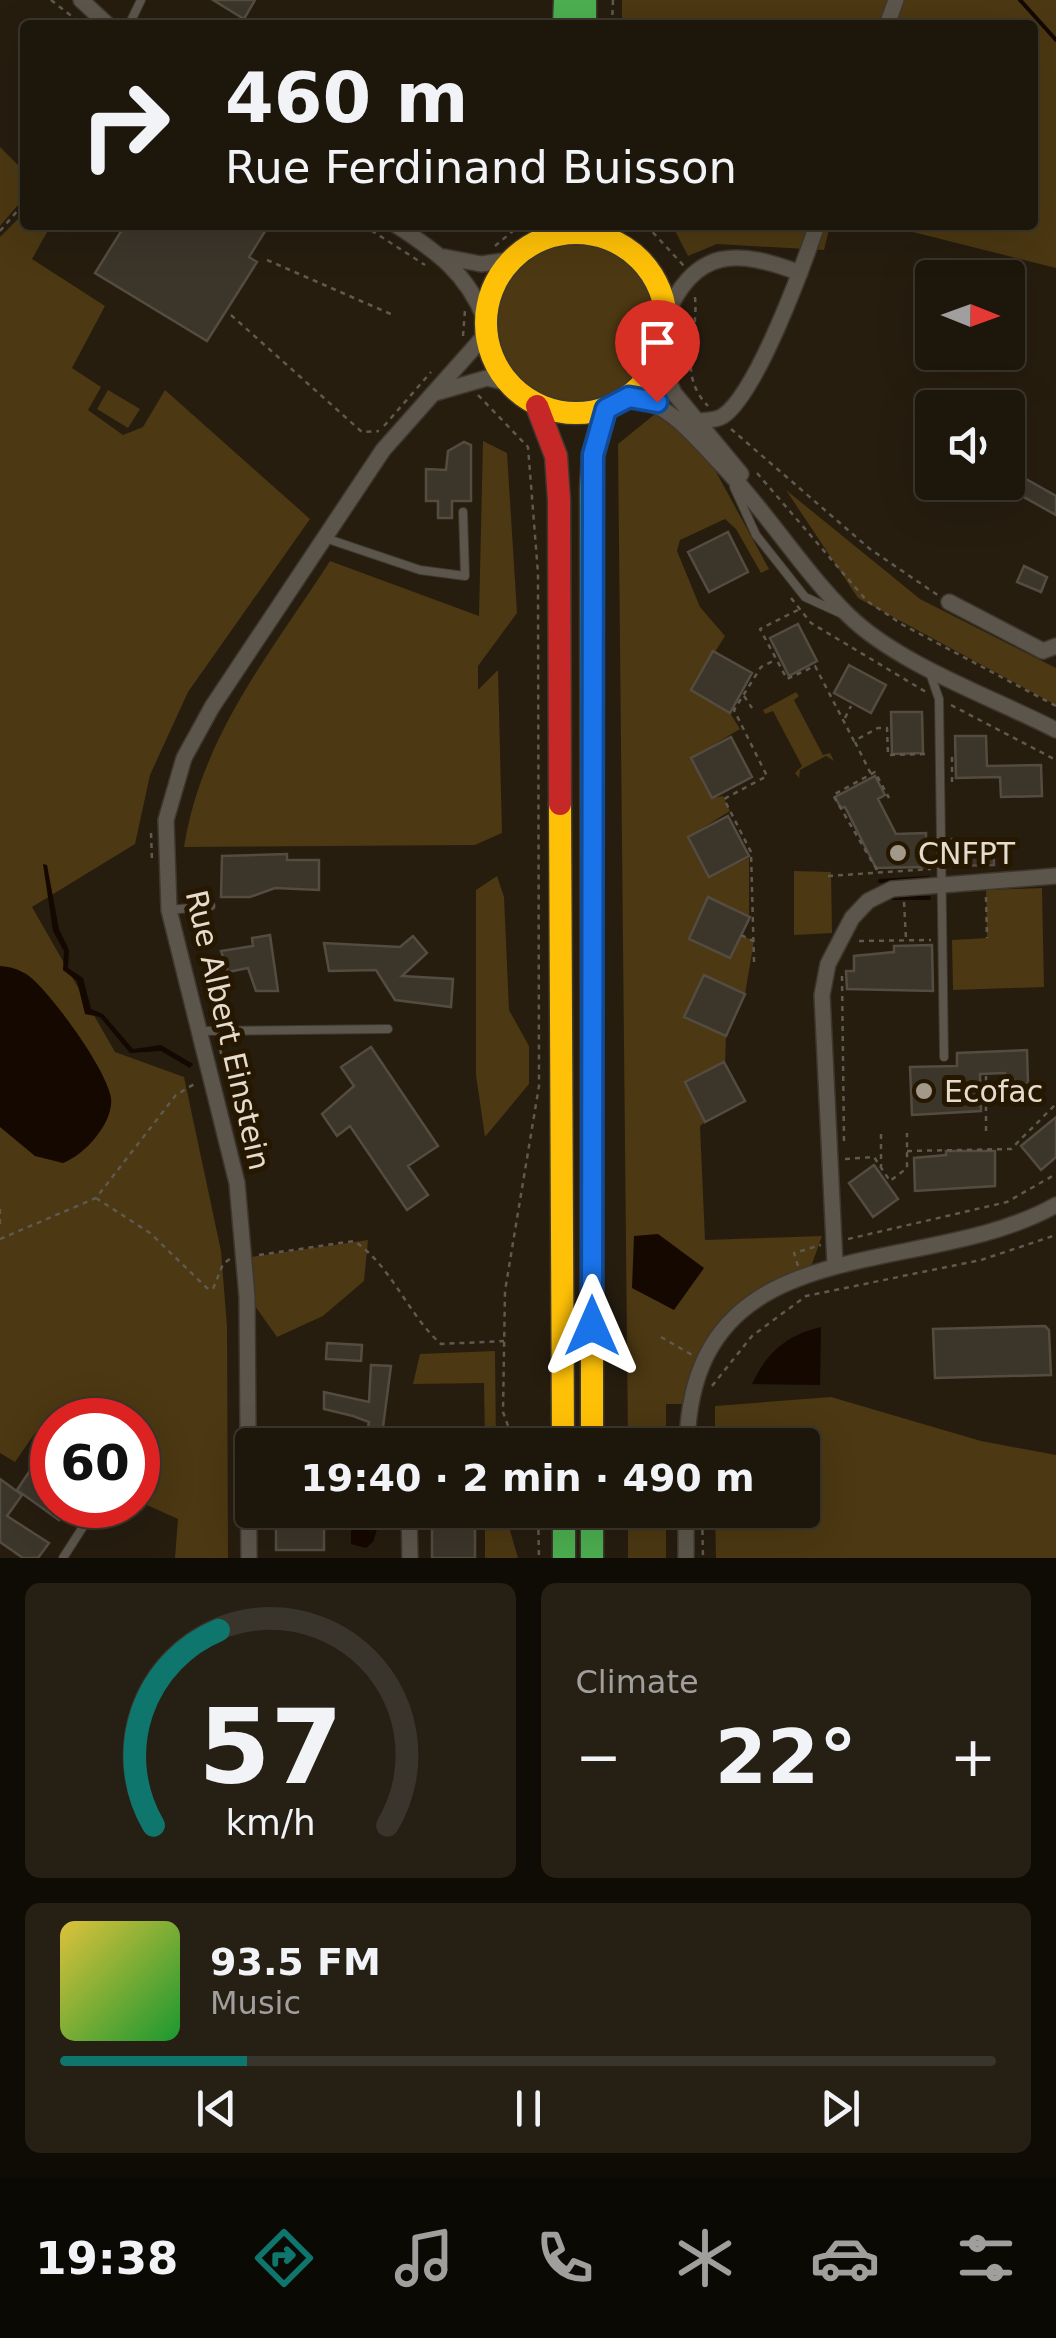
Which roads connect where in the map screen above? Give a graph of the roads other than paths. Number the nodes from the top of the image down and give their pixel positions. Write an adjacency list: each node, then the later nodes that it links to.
1 (81, 0): 2 (street)
2 (103, 20)
3 (402, 230): 8 (street)
4 (815, 230): 9 (street)
5 (537, 234): 6 (main road); 7 (main road)
6 (612, 234): 10 (main road)
7 (510, 260): 8 (street); 11 (main road)
8 (441, 264): 11 (street)
9 (800, 273): 10 (street); 18 (street)
10 (666, 316): 12 (main road)
11 (486, 326): 13 (main road); 16 (street, Rue Albert Einstein)
12 (659, 359): 14 (main road); 18 (street)
13 (508, 384): 15 (main road); 16 (street, Rue Albert Einstein)
14 (629, 397): 17 (main road); 19 (street)
15 (537, 406): 17 (main road); 37 (main road)
16 (417, 409): 21 (street, Rue Albert Einstein)
17 (606, 409): 38 (main road)
18 (700, 421): 22 (street)
19 (726, 469): 22 (street); 24 (lane)
20 (463, 512): 21 (lane)
21 (324, 537): 31 (street, Rue Albert Einstein)
22 (795, 550): 24 (street)
23 (948, 602): 25 (street)
24 (849, 616): 26 (street)
25 (1056, 646)
26 (926, 666): 27 (street); 29 (lane)
27 (1056, 730)
28 (1056, 876): 29 (street)
29 (948, 885): 34 (lane); 36 (street)
30 (210, 906): 31 (lane)
31 (169, 910): 33 (street, Rue Albert Einstein)
32 (388, 1029): 33 (lane)
33 (208, 1031): 46 (street, Rue Albert Einstein)
34 (944, 1057)
35 (1056, 1205): 36 (street)
36 (834, 1264): 39 (street)
37 (563, 1428)
38 (592, 1428)
39 (688, 1428)
40 (82, 1528): 45 (lane)
41 (409, 1528): 47 (street)
42 (564, 1528): 48 (main road)
43 (592, 1528): 49 (main road)
44 (686, 1528): 50 (street)
45 (63, 1558)
46 (249, 1558)
47 (410, 1558)
48 (564, 1558)
49 (592, 1558)
50 (686, 1558)

